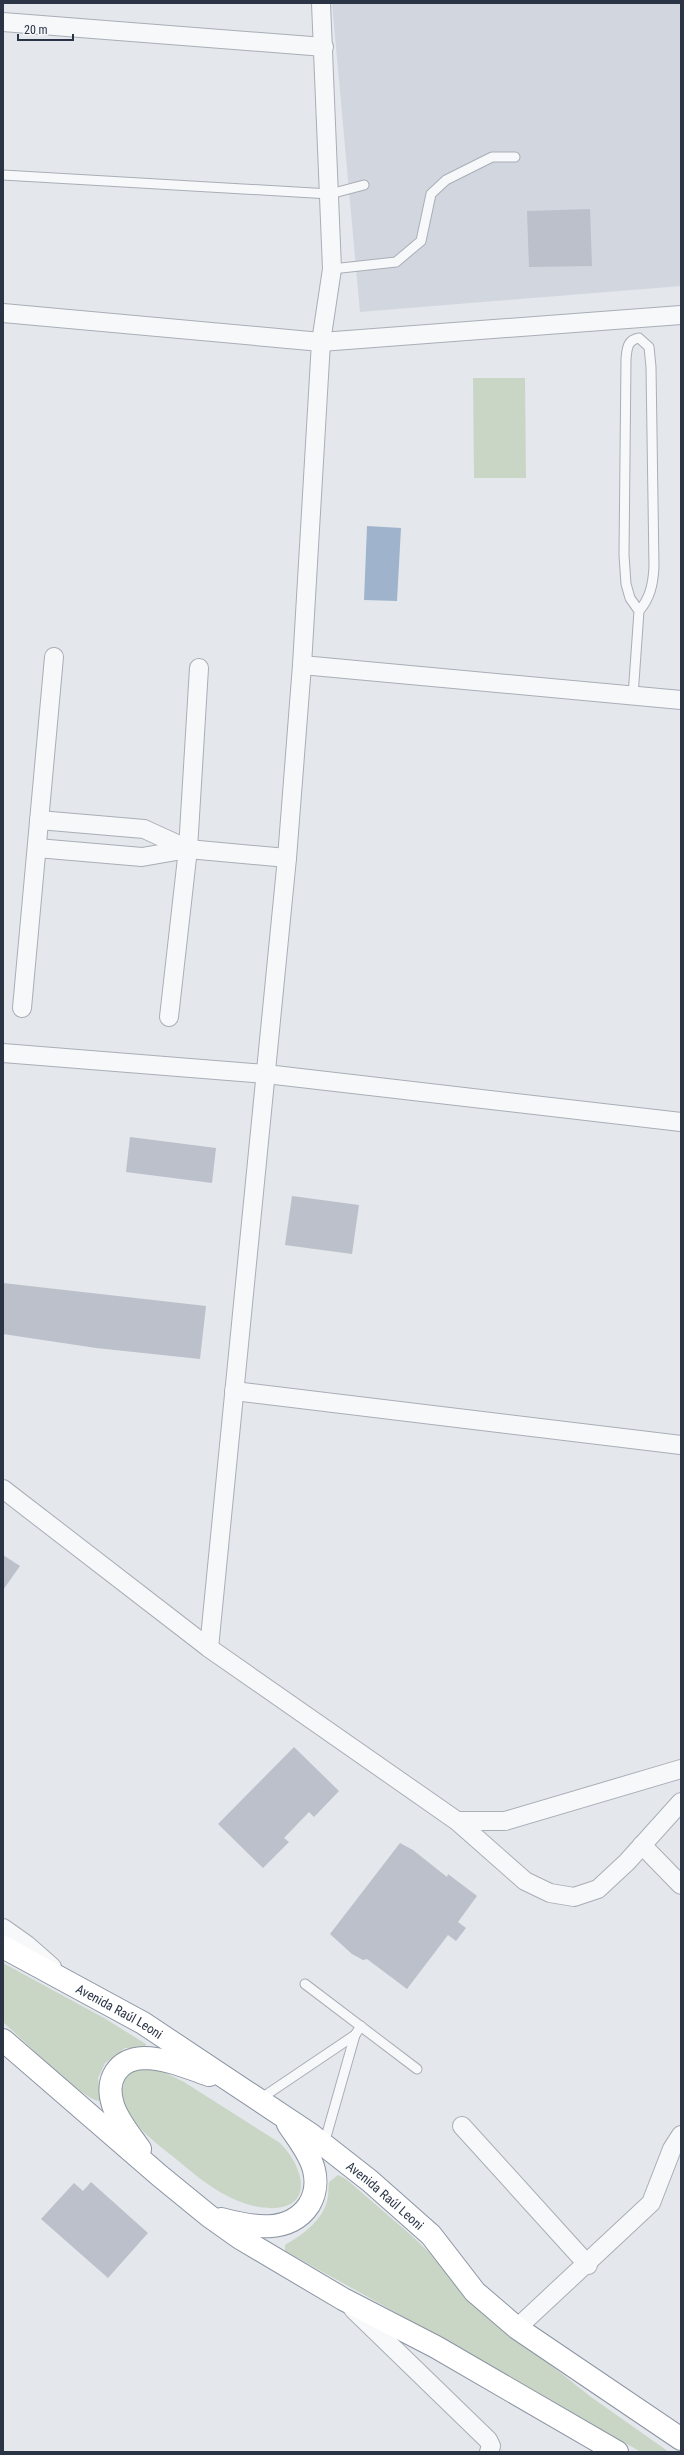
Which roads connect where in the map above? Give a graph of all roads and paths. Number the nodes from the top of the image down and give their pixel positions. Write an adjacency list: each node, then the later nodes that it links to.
1 (320, 3): 3 (street)
2 (3, 22): 3 (street)
3 (324, 47): 7 (street)
4 (515, 157): 8 (lane)
5 (3, 175): 7 (lane)
6 (364, 186): 7 (lane)
7 (330, 194): 8 (street)
8 (332, 269): 11 (street)
9 (3, 313): 11 (street)
10 (681, 314): 11 (street)
11 (321, 342): 14 (street)
12 (639, 612): 12 (lane); 16 (lane)
13 (54, 657): 18 (street)
14 (302, 665): 16 (street); 21 (street)
15 (199, 668): 20 (street)
16 (633, 696): 17 (street)
17 (681, 700)
18 (39, 820): 19 (street); 20 (street)
19 (37, 848): 20 (street); 22 (street)
20 (188, 849): 21 (street); 23 (street)
21 (287, 858): 25 (street)
22 (22, 1008)
23 (169, 1017)
24 (3, 1053): 25 (street)
25 (266, 1074): 26 (street); 27 (street)
26 (681, 1122)
27 (234, 1391): 28 (street); 30 (street)
28 (681, 1444)
29 (3, 1489): 30 (street)
30 (209, 1648): 33 (street)
31 (681, 1769): 33 (street)
32 (681, 1802): 34 (street)
33 (457, 1821): 34 (street)
34 (642, 1845): 35 (street)
35 (681, 1885)
36 (3, 1928): 38 (street, Avenida Raúl Leoni)
37 (3, 1947): 38 (highway, Avenida Raúl Leoni)
38 (66, 1980): 44 (highway, Avenida Raúl Leoni)
39 (305, 1984): 40 (lane)
40 (361, 2026): 41 (lane); 43 (lane)
41 (355, 2035): 45 (lane); 49 (lane)
42 (3, 2040): 50 (highway)
43 (417, 2069)
44 (239, 2085): 45 (highway, Avenida Raúl Leoni); 50 (highway)
45 (260, 2099): 46 (highway, Avenida Raúl Leoni)
46 (281, 2114): 49 (highway, Avenida Raúl Leoni); 51 (highway)
47 (462, 2126): 52 (street)
48 (681, 2135): 52 (street)
49 (324, 2145): 54 (highway, Avenida Raúl Leoni)
50 (160, 2176): 51 (highway)
51 (208, 2216): 53 (highway)
52 (588, 2265): 54 (street)
53 (342, 2298): 56 (street); 57 (highway)
54 (517, 2328): 55 (highway, Avenida Raúl Leoni)
55 (681, 2439)
56 (490, 2452)
57 (618, 2452)

